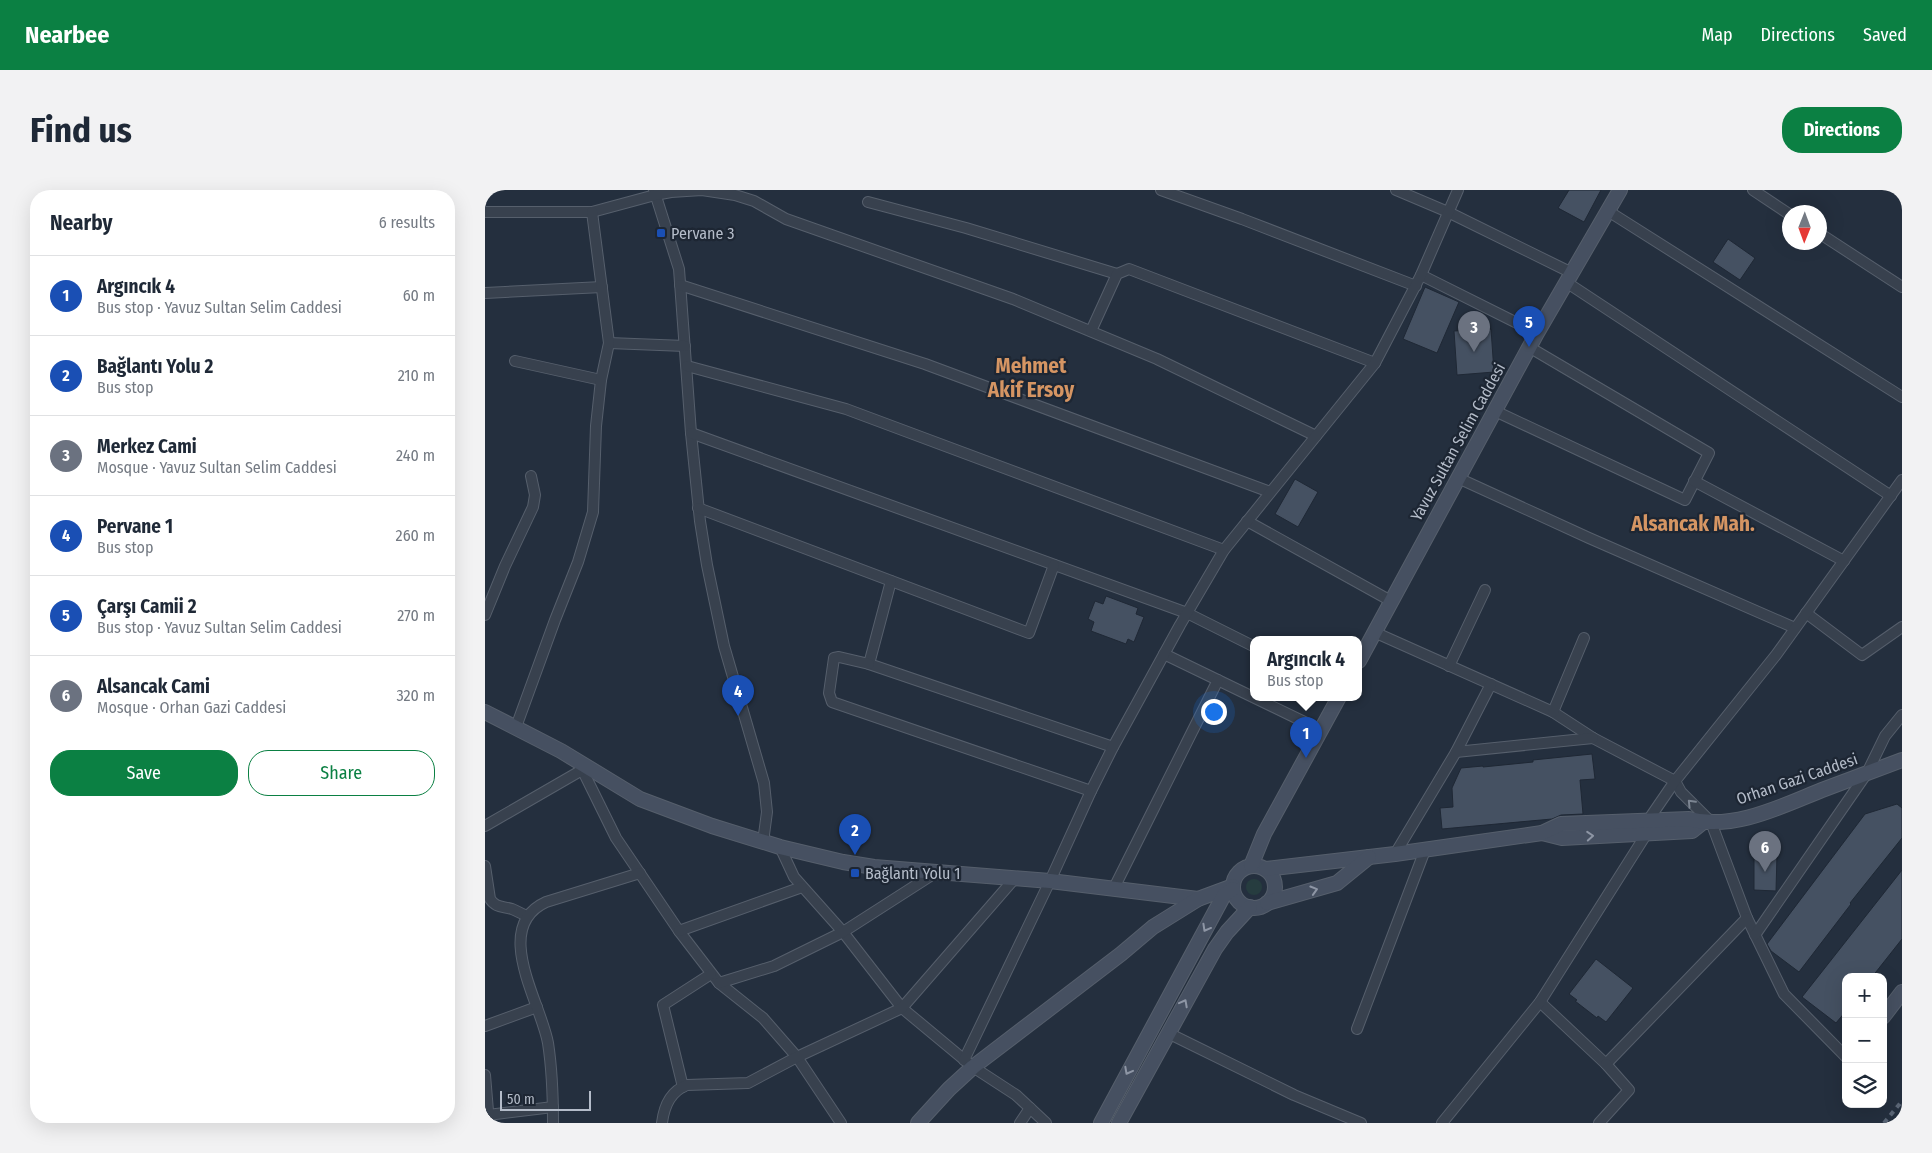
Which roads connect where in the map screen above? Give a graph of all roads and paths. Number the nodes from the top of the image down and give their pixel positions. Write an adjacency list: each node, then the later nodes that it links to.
1 (706, 190): 8 (street); 9 (street)
2 (757, 190): 9 (street)
3 (1161, 190): 21 (street)
4 (1396, 190): 15 (street)
5 (1458, 190): 15 (street)
6 (1620, 190): 12 (street, Yavuz Sultan Selim Caddesi)
7 (1753, 190): 11 (street)
8 (654, 192): 14 (street); 20 (street)
9 (754, 202): 25 (street)
10 (868, 202): 17 (street)
11 (1782, 209)
12 (1608, 211): 19 (street, Yavuz Sultan Selim Caddesi); 34 (street)
13 (485, 212): 14 (street)
14 (592, 212): 22 (street)
15 (1448, 212): 18 (street); 19 (street)
16 (1827, 238): 23 (street)
17 (1117, 274): 25 (street); 31 (street)
18 (1421, 275): 21 (street); 26 (street)
19 (1569, 278): 26 (street, Yavuz Sultan Selim Caddesi); 43 (street)
20 (680, 285): 28 (street); 42 (street)
21 (1416, 286): 31 (street)
22 (602, 287): 24 (street); 27 (street)
23 (1902, 287)
24 (485, 293)
25 (1091, 331): 37 (street)
26 (1537, 333): 29 (street, Yavuz Sultan Selim Caddesi)
27 (609, 343): 28 (street); 33 (street)
28 (685, 346): 32 (street)
29 (1529, 347): 35 (street, Yavuz Sultan Selim Caddesi); 41 (street)
30 (515, 360): 33 (street)
31 (1375, 363): 37 (street)
32 (687, 366): 36 (street); 46 (street)
33 (601, 380): 72 (street)
34 (1902, 397)
35 (1495, 411): 39 (street, Yavuz Sultan Selim Caddesi); 41 (street)
36 (691, 433): 44 (street); 48 (street)
37 (1316, 436): 42 (street)
38 (531, 476): 54 (street)
39 (1458, 478): 51 (street, Yavuz Sultan Selim Caddesi); 56 (street)
40 (1902, 480): 43 (street)
41 (1694, 481): 47 (street)
42 (1270, 492): 45 (street)
43 (1891, 496): 47 (street)
44 (698, 508): 49 (street); 85 (street)
45 (1247, 521): 46 (street); 51 (street)
46 (1224, 550): 52 (street)
47 (1844, 560): 53 (street)
48 (1054, 565): 49 (street); 52 (street)
49 (891, 581): 62 (street)
50 (1485, 590): 63 (street)
51 (1391, 601): 57 (street, Yavuz Sultan Selim Caddesi)
52 (1187, 613): 59 (street); 60 (street)
53 (1806, 613): 55 (street); 56 (street)
54 (485, 616)
55 (1902, 627)
56 (1795, 628): 80 (street)
57 (1374, 632): 61 (street, Yavuz Sultan Selim Caddesi); 63 (street)
58 (1584, 638): 70 (street)
59 (1250, 644)
60 (1164, 654): 64 (street); 75 (street)
61 (1362, 655)
62 (869, 664): 75 (street); 81 (street)
63 (1449, 666): 65 (street)
64 (1218, 680): 66 (street); 99 (street)
65 (1491, 684): 70 (street); 76 (street)
66 (1250, 696)
67 (1261, 701): 73 (street)
68 (1337, 701): 73 (street)
69 (485, 712): 72 (street)
70 (1553, 712): 74 (street)
71 (1902, 715): 79 (street)
72 (516, 727): 78 (street)
73 (1321, 730): 91 (street)
74 (1593, 738): 76 (street); 80 (street)
75 (1113, 747): 81 (street)
76 (1456, 752): 88 (street)
77 (1902, 760): 79 (street, Orhan Gazi Caddesi)
78 (580, 765): 83 (street); 85 (street); 93 (street)
79 (1867, 773): 82 (street, Orhan Gazi Caddesi); 107 (street)
80 (1675, 781): 82 (street, one-way to 80); 84 (street)
81 (1091, 791): 96 (street)
82 (1707, 822): 84 (street, Orhan Gazi Caddesi); 104 (street)
83 (485, 826)
84 (1648, 826): 87 (street, Orhan Gazi Caddesi); 111 (street)
85 (763, 842): 86 (street)
86 (780, 847): 94 (street); 97 (street)
87 (1425, 850): 88 (street, Orhan Gazi Caddesi); 116 (street)
88 (1395, 854): 89 (street, Orhan Gazi Caddesi)
89 (1370, 856): 92 (street, Orhan Gazi Caddesi); 101 (street, one-way to 89)
90 (485, 866): 103 (street)
91 (1251, 866): 92 (street); 98 (street)
92 (1266, 869): 101 (street)
93 (640, 873): 103 (street); 105 (street)
94 (935, 873): 95 (street); 106 (street)
95 (1015, 878): 96 (street); 113 (street)
96 (1050, 881): 99 (street); 120 (street)
97 (802, 887): 105 (street); 106 (street)
98 (1233, 887): 100 (street); 102 (street); 133 (street, one-way to 133)
99 (1114, 888): 100 (street)
100 (1198, 898): 120 (street)
101 (1267, 903): 102 (street)
102 (1250, 907): 117 (street, one-way to 102)
103 (527, 916): 112 (street)
104 (1747, 918): 107 (street); 121 (street)
105 (679, 931): 108 (street)
106 (843, 932): 109 (street); 113 (street)
107 (1755, 934): 118 (street)
108 (711, 974): 109 (street); 123 (street)
109 (719, 983): 119 (street)
110 (1902, 992): 114 (street)
111 (1540, 1002): 121 (street); 136 (street)
112 (537, 1007): 115 (street); 124 (street)
113 (902, 1008): 119 (street); 120 (street)
114 (1887, 1012)
115 (485, 1026)
116 (1357, 1029)
117 (1168, 1033): 134 (street); 135 (street)
118 (1842, 1053)
119 (797, 1057): 123 (street); 129 (street)
120 (969, 1063): 125 (street); 130 (street)
121 (1607, 1064): 137 (street)
122 (485, 1075): 126 (street)
123 (683, 1086): 128 (street)
124 (553, 1107): 126 (street); 127 (street)
125 (1030, 1108): 131 (street); 132 (street)
126 (487, 1112)
127 (553, 1123)
128 (662, 1123)
129 (841, 1123)
130 (918, 1123)
131 (1020, 1123)
132 (1046, 1123)
133 (1101, 1123)
134 (1119, 1123)
135 (1361, 1123)
136 (1443, 1123)
137 (1599, 1123)

